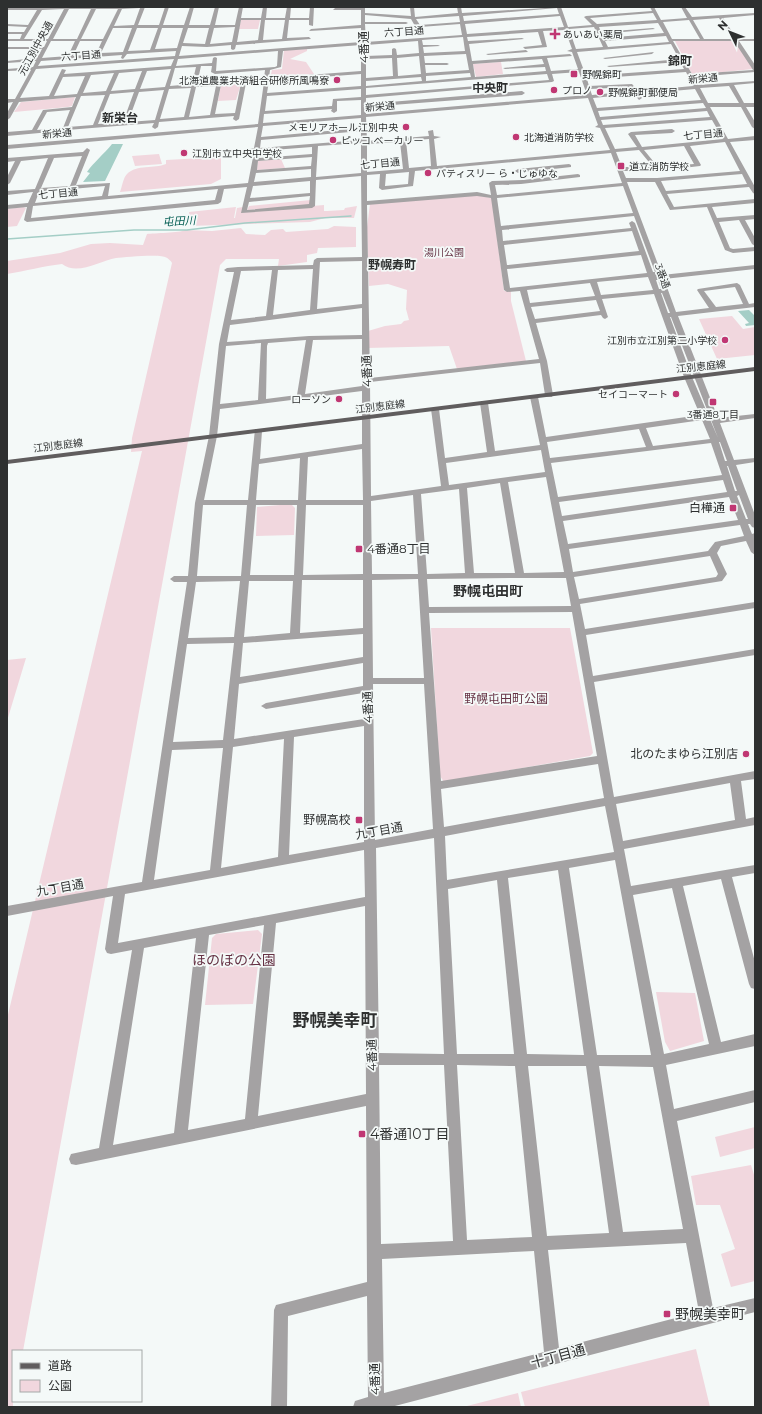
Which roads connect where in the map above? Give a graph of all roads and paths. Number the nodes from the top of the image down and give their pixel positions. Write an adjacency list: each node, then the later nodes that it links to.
1 (142, 7): 17 (street); 50 (street)
2 (167, 7): 51 (street)
3 (192, 7): 52 (street)
4 (217, 7): 53 (street)
5 (241, 7): 35 (street)
6 (265, 7): 36 (street)
7 (289, 7): 37 (street)
8 (312, 7): 38 (street)
9 (412, 7): 33 (street)
10 (460, 7): 27 (street)
11 (553, 7): 12 (street); 22 (street); 28 (street, 3番通)
12 (558, 7): 28 (street, 3番通)
13 (683, 7): 40 (street)
14 (749, 7): 30 (street)
15 (67, 8): 16 (street); 21 (street); 72 (street, 元江別中央通)
16 (94, 8): 17 (street); 73 (street)
17 (120, 8): 49 (street)
18 (335, 8): 24 (street); 31 (street)
19 (7, 9): 20 (street)
20 (17, 9): 21 (street); 26 (street)
21 (40, 9): 48 (street)
22 (507, 9): 27 (street); 39 (street)
23 (654, 9): 29 (street); 41 (street)
24 (363, 10): 33 (street); 45 (street, 4番通)
25 (713, 12): 32 (street)
26 (14, 14)
27 (461, 14): 33 (street); 43 (street)
28 (559, 15): 39 (street); 57 (street, 3番通)
29 (608, 15): 46 (street); 55 (street)
30 (755, 15): 32 (street, 六丁目通)
31 (335, 16)
32 (718, 17): 40 (street, 六丁目通); 79 (street)
33 (413, 18): 44 (street)
34 (10, 19): 47 (street)
35 (239, 19): 36 (street); 54 (street)
36 (263, 19): 37 (street); 83 (street)
37 (287, 19): 38 (street); 75 (street)
38 (311, 19): 59 (street)
39 (510, 19): 43 (street)
40 (690, 19): 41 (street, 六丁目通); 78 (street)
41 (660, 21): 46 (street, 六丁目通); 58 (street)
42 (335, 22): 56 (street)
43 (462, 22): 44 (street); 66 (street)
44 (416, 23): 45 (street)
45 (364, 24): 56 (street); 85 (street, 4番通)
46 (618, 24): 55 (street, 六丁目通)
47 (7, 25): 48 (street)
48 (29, 26): 63 (street)
49 (111, 26): 50 (street); 74 (street)
50 (135, 26): 51 (street); 106 (street)
51 (160, 26): 52 (street); 100 (street)
52 (186, 26): 53 (street); 87 (street)
53 (212, 26): 54 (street); 90 (street)
54 (237, 26): 88 (street)
55 (596, 26): 57 (street, 六丁目通); 64 (street)
56 (334, 28): 59 (street)
57 (563, 28): 60 (street, 六丁目通); 102 (street, 3番通)
58 (664, 28): 64 (street); 65 (street)
59 (311, 30): 67 (street)
60 (540, 30): 61 (street, 六丁目通); 99 (street)
61 (520, 32): 66 (street, 六丁目通); 69 (street)
62 (7, 33): 63 (street)
63 (25, 33): 71 (street)
64 (599, 33): 77 (street)
65 (668, 34): 77 (street); 84 (street)
66 (465, 36): 68 (street, 六丁目通); 86 (street)
67 (309, 38): 75 (street); 93 (street)
68 (420, 39): 81 (street, 六丁目通); 91 (street)
69 (522, 39): 76 (street); 99 (street)
70 (7, 40): 71 (street)
71 (20, 40): 72 (street)
72 (50, 40): 73 (street); 95 (street, 元江別中央通)
73 (79, 40): 74 (street); 116 (street)
74 (105, 40): 111 (street)
75 (284, 40): 83 (street)
76 (504, 40): 82 (street); 104 (street)
77 (602, 40): 96 (street)
78 (702, 40): 79 (street); 84 (street)
79 (736, 40): 80 (street); 120 (street)
80 (755, 40)
81 (393, 41): 85 (street, 六丁目通); 112 (street)
82 (485, 41): 86 (street); 110 (street)
83 (260, 42): 88 (street)
84 (672, 42): 89 (street); 123 (street)
85 (364, 43): 93 (street, 六丁目通); 117 (street, 4番通)
86 (466, 43): 101 (street)
87 (181, 44): 90 (street); 98 (street)
88 (233, 44): 90 (street); 103 (street)
89 (648, 45): 96 (street); 105 (street)
90 (207, 46)
91 (421, 46): 92 (street); 108 (street)
92 (438, 46)
93 (309, 47): 97 (street, 六丁目通)
94 (7, 48): 113 (street)
95 (45, 48): 113 (street); 122 (street, 元江別中央通)
96 (603, 48): 102 (street); 118 (street)
97 (281, 49): 103 (street, 六丁目通); 140 (street)
98 (179, 50): 100 (street); 114 (street)
99 (525, 50): 104 (street); 119 (street)
100 (152, 52): 106 (street)
101 (468, 52): 109 (street); 128 (street)
102 (571, 52): 115 (street); 143 (street, 3番通)
103 (232, 53): 107 (street, 六丁目通)
104 (508, 53): 110 (street)
105 (652, 53): 118 (street); 127 (street)
106 (124, 54): 111 (street); 125 (street)
107 (216, 54): 114 (street, 六丁目通); 129 (street)
108 (422, 54): 109 (street); 112 (street); 130 (street)
109 (446, 54): 131 (street)
110 (488, 54): 126 (street)
111 (98, 55): 116 (street)
112 (395, 56): 117 (street); 159 (street)
113 (11, 57): 122 (street)
114 (177, 57): 125 (street, 六丁目通); 136 (street)
115 (544, 57): 119 (street); 132 (street)
116 (70, 58): 122 (street)
117 (364, 58): 149 (street, 4番通)
118 (605, 58): 135 (street)
119 (528, 59): 124 (street)
120 (748, 59): 121 (street); 145 (street)
121 (755, 59)
122 (39, 60): 137 (street, 元江別中央通)
123 (682, 60): 127 (street); 144 (street)
124 (503, 61): 126 (street); 138 (street)
125 (121, 62): 134 (street, 六丁目通)
126 (490, 62): 128 (street)
127 (657, 62): 135 (street)
128 (470, 63): 147 (street)
129 (214, 64): 133 (street); 148 (street)
130 (423, 64): 131 (street); 153 (street)
131 (447, 64): 152 (street)
132 (547, 64): 138 (street); 150 (street)
133 (199, 65): 136 (street); 171 (street)
134 (65, 66): 137 (street, 六丁目通); 154 (street)
135 (609, 66): 157 (street)
136 (174, 67): 139 (street); 174 (street)
137 (34, 68): 141 (street, 六丁目通); 189 (street, 元江別中央通)
138 (505, 68): 156 (street)
139 (145, 69): 146 (street); 177 (street)
140 (268, 69): 142 (street); 163 (street)
141 (7, 70)
142 (246, 70): 148 (street); 165 (street)
143 (578, 70): 150 (street); 162 (street, 3番通); 187 (street, 3番通)
144 (687, 70): 157 (street); 158 (street)
145 (755, 70): 158 (street)
146 (117, 71): 151 (street); 179 (street)
147 (472, 71): 152 (street); 161 (street)
148 (222, 72): 168 (street)
149 (364, 72): 155 (street); 164 (street, 4番通)
150 (549, 72): 156 (street); 169 (street)
151 (89, 73): 154 (street); 183 (street)
152 (448, 73): 153 (street)
153 (424, 75): 159 (street); 166 (street)
154 (61, 76): 186 (street)
155 (312, 76): 160 (street); 190 (street)
156 (507, 76): 161 (street)
157 (613, 76): 162 (street)
158 (691, 76): 173 (street)
159 (396, 77): 164 (street)
160 (290, 78): 163 (street); 193 (street)
161 (473, 78): 166 (street); 175 (street)
162 (584, 78): 176 (street, 3番通)
163 (267, 80): 165 (street); 184 (street)
164 (364, 80): 172 (street, 4番通)
165 (244, 82): 168 (street); 204 (street)
166 (424, 82): 172 (street)
167 (755, 82): 170 (street, 新栄通)
168 (219, 84): 171 (street); 206 (street)
169 (514, 84): 175 (street); 180 (street)
170 (731, 84): 173 (street, 新栄通); 196 (street)
171 (194, 86): 174 (street); 211 (street)
172 (364, 87): 188 (street, 4番通); 190 (street)
173 (697, 87): 181 (street, 新栄通); 182 (street)
174 (167, 88): 177 (street); 213 (street)
175 (475, 88): 178 (street); 185 (street)
176 (588, 88): 181 (street); 187 (street, 3番通)
177 (137, 90): 179 (street); 216 (street)
178 (426, 92): 188 (street); 192 (street)
179 (109, 93): 183 (street); 218 (street)
180 (522, 93): 185 (street); 194 (street)
181 (636, 93): 182 (street); 187 (street, 新栄通)
182 (700, 93): 195 (street)
183 (80, 95): 186 (street); 201 (street)
184 (265, 95): 193 (street); 203 (street)
185 (477, 96): 192 (street); 199 (street)
186 (51, 97): 189 (street)
187 (588, 97): 194 (street, 新栄通); 202 (street, 3番通); 220 (street, 3番通)
188 (364, 98): 198 (street, 4番通); 200 (street)
189 (17, 100): 191 (street); 208 (street, 元江別中央通)
190 (311, 100): 193 (street); 193 (street); 200 (street)
191 (7, 101)
192 (428, 101): 198 (street)
193 (288, 102): 203 (street)
194 (530, 102): 199 (street, 新栄通)
195 (707, 105): 196 (street); 202 (street); 205 (street); 210 (street)
196 (744, 105): 197 (street); 221 (street)
197 (755, 105)
198 (364, 106): 207 (street, 4番通)
199 (479, 106): 207 (street, 新栄通)
200 (335, 107): 209 (street)
201 (74, 108): 222 (street); 225 (street)
202 (595, 110): 212 (street, 3番通)
203 (262, 113): 217 (street)
204 (237, 114): 206 (street); 219 (street)
205 (642, 115): 212 (street); 215 (street)
206 (212, 116): 211 (street)
207 (363, 116): 209 (street, 新栄通); 223 (street, 4番通)
208 (7, 118)
209 (334, 118): 217 (street, 新栄通)
210 (714, 118): 214 (street); 234 (street)
211 (186, 119): 213 (street)
212 (599, 119): 220 (street, 3番通)
213 (157, 121): 216 (street); 227 (street)
214 (668, 121): 215 (street); 224 (street)
215 (648, 123): 220 (street)
216 (126, 124): 218 (street)
217 (261, 125): 219 (street, 新栄通); 231 (street)
218 (95, 126): 222 (street)
219 (234, 127): 227 (street, 新栄通)
220 (600, 127): 244 (street, 3番通)
221 (755, 127)
222 (65, 129): 225 (street); 235 (street)
223 (364, 129): 231 (street); 236 (street, 4番通)
224 (672, 131): 239 (street); 241 (street)
225 (34, 132): 226 (street)
226 (7, 134)
227 (153, 134): 232 (street, 新栄通)
228 (431, 134): 229 (street); 233 (street); 255 (street)
229 (438, 137)
230 (755, 138): 234 (street, 七丁目通)
231 (258, 139): 242 (street)
232 (90, 140): 235 (street, 新栄通); 245 (street)
233 (403, 140): 236 (street); 256 (street)
234 (726, 140): 237 (street, 七丁目通); 263 (street)
235 (59, 142): 240 (street, 新栄通)
236 (364, 142): 238 (street); 262 (street, 4番通)
237 (686, 144): 239 (street, 七丁目通); 258 (street)
238 (315, 145): 242 (street); 246 (street)
239 (679, 145): 241 (street, 七丁目通)
240 (7, 147)
241 (640, 148): 244 (street, 七丁目通); 258 (street)
242 (257, 150): 243 (street); 251 (street)
243 (243, 151)
244 (610, 151): 248 (street, 七丁目通); 257 (street, 3番通); 269 (street, 3番通)
245 (85, 154): 247 (street); 271 (street)
246 (315, 155): 251 (street); 253 (street)
247 (52, 156): 249 (street); 275 (street)
248 (560, 156): 252 (street, 七丁目通); 254 (street)
249 (19, 159): 250 (street); 268 (street)
250 (7, 160)
251 (255, 160): 260 (street)
252 (518, 160): 255 (street, 七丁目通); 259 (street)
253 (314, 166): 260 (street); 265 (street)
254 (569, 166): 259 (street); 264 (street)
255 (434, 167): 256 (street, 七丁目通)
256 (409, 169): 261 (street, 七丁目通); 261 (street)
257 (620, 169): 258 (street); 269 (street, 3番通)
258 (656, 169)
259 (518, 171): 267 (street)
260 (254, 172): 270 (street)
261 (383, 172): 262 (street, 七丁目通)
262 (364, 173): 265 (street, 七丁目通); 286 (street, 4番通)
263 (746, 173): 266 (street); 273 (street)
264 (578, 176): 267 (street); 274 (street)
265 (313, 178): 270 (street, 七丁目通); 278 (street)
266 (657, 180): 269 (street); 277 (street)
267 (521, 181): 279 (street); 282 (street)
268 (7, 183)
269 (623, 183): 274 (street); 290 (street, 3番通)
270 (251, 184): 272 (street, 七丁目通); 283 (street)
271 (72, 187): 275 (street); 281 (street)
272 (221, 187): 280 (street, 七丁目通); 289 (street)
273 (753, 187): 277 (street)
274 (588, 188): 279 (street)
275 (37, 190): 276 (street); 285 (street)
276 (7, 193)
277 (663, 193): 287 (street)
278 (313, 194): 283 (street); 283 (street)
279 (524, 194): 282 (street)
280 (118, 196): 281 (street, 七丁目通); 289 (street)
281 (105, 197): 285 (street, 七丁目通)
282 (494, 197): 286 (street); 294 (street)
283 (247, 200)
284 (755, 201): 287 (street)
285 (31, 204): 288 (street, 七丁目通); 289 (street)
286 (365, 204): 301 (street, 4番通)
287 (709, 206): 293 (street)
288 (7, 207)
289 (122, 211)
290 (633, 214): 295 (street); 296 (street, 3番通); 309 (street, 3番通)
291 (755, 217): 292 (street)
292 (741, 218): 293 (street); 298 (street)
293 (716, 220): 299 (street)
294 (499, 228): 295 (street); 297 (street)
295 (565, 229): 296 (street); 297 (street)
296 (634, 229): 300 (street, 3番通)
297 (501, 243): 304 (street)
298 (755, 244)
299 (755, 249)
300 (643, 253): 304 (street); 308 (street, 3番通)
301 (365, 259): 302 (street); 315 (street, 4番通)
302 (316, 267): 306 (street); 320 (street)
303 (755, 267): 309 (street)
304 (504, 268): 311 (street)
305 (238, 269): 306 (street); 307 (street); 324 (street)
306 (275, 269): 322 (street)
307 (228, 270)
308 (651, 276): 309 (street); 310 (street); 312 (street, 3番通)
309 (660, 276): 313 (street, 3番通)
310 (593, 281): 311 (street); 314 (street)
311 (523, 289): 316 (street)
312 (657, 291): 313 (street); 314 (street); 321 (street, 3番通)
313 (665, 291): 321 (street, 3番通)
314 (598, 297): 316 (street); 323 (street)
315 (366, 305): 320 (street); 326 (street, 4番通)
316 (527, 305): 323 (street)
317 (755, 305): 318 (street)
318 (747, 306): 319 (street); 319 (street)
319 (714, 310): 321 (street)
320 (313, 312): 322 (street)
321 (669, 314): 331 (street, 3番通)
322 (269, 318): 324 (street)
323 (532, 321): 329 (street)
324 (227, 323): 328 (street)
325 (310, 338): 326 (street); 327 (street); 333 (street)
326 (366, 338): 332 (street, 4番通)
327 (265, 342): 328 (street); 336 (street)
328 (223, 344): 338 (street)
329 (543, 361): 332 (street); 334 (street)
330 (755, 369): 331 (main road, 江別恵庭線)
331 (692, 377): 334 (main road, 江別恵庭線); 342 (street, 3番通); 343 (street, 3番通)
332 (367, 384): 333 (street); 341 (street, 4番通)
333 (301, 395): 336 (street)
334 (549, 395): 335 (main road, 江別恵庭線)
335 (534, 397): 337 (main road, 江別恵庭線); 348 (street)
336 (262, 401): 338 (street)
337 (484, 403): 339 (main road, 江別恵庭線); 351 (street)
338 (217, 407): 346 (street)
339 (435, 409): 341 (main road, 江別恵庭線); 354 (street)
340 (755, 416): 343 (street)
341 (367, 417): 345 (main road, 江別恵庭線); 349 (street, 4番通)
342 (705, 417): 344 (street); 347 (street, 3番通)
343 (715, 421): 347 (street, 3番通)
344 (642, 426): 348 (street); 350 (street)
345 (258, 431): 346 (main road, 江別恵庭線); 357 (street)
346 (213, 436): 356 (main road, 江別恵庭線); 369 (street)
347 (719, 440): 350 (street); 358 (street, 3番通)
348 (543, 443): 351 (street); 355 (street)
349 (367, 446): 352 (street); 368 (street, 4番通)
350 (650, 448): 355 (street)
351 (491, 454): 354 (street)
352 (304, 455): 357 (street); 371 (street)
353 (755, 460): 358 (street)
354 (442, 461): 363 (street)
355 (547, 461): 359 (street)
356 (7, 462)
357 (256, 462): 370 (street)
358 (727, 464): 360 (street, 3番通); 364 (street, 3番通)
359 (549, 474): 361 (street); 367 (street)
360 (727, 477): 366 (street, 3番通); 367 (street)
361 (504, 481): 362 (street); 382 (street)
362 (463, 487): 363 (street); 381 (street)
363 (445, 489): 365 (street)
364 (742, 493): 366 (street); 372 (street, 3番通)
365 (417, 494): 368 (street); 385 (street)
366 (732, 494): 373 (street); 374 (street, 3番通)
367 (554, 500): 373 (street)
368 (367, 501): 371 (street); 384 (street, 4番通)
369 (199, 502): 370 (street); 386 (street)
370 (252, 502): 371 (street); 387 (street)
371 (301, 502): 383 (street)
372 (751, 506): 375 (street, 3番通)
373 (558, 519): 377 (street)
374 (743, 522): 375 (street); 376 (street, 3番通); 377 (street)
375 (754, 523)
376 (752, 536): 378 (street); 379 (street, 3番通)
377 (564, 547): 380 (street)
378 (712, 552): 380 (street); 389 (street)
379 (755, 552)
380 (569, 575): 382 (street); 389 (street)
381 (470, 576): 382 (street); 385 (street)
382 (520, 576)
383 (298, 577): 384 (street); 387 (street); 394 (street)
384 (368, 577): 385 (street); 392 (street, 4番通)
385 (423, 577): 391 (street)
386 (192, 578): 387 (street); 388 (street); 396 (street)
387 (245, 578): 395 (street)
388 (174, 579)
389 (575, 605): 391 (street); 393 (street)
390 (755, 605): 393 (street)
391 (425, 610): 401 (street)
392 (368, 631): 394 (street); 398 (street, 4番通)
393 (581, 633): 400 (street)
394 (295, 636): 395 (street)
395 (239, 640): 396 (street); 399 (street)
396 (183, 641): 407 (street)
397 (755, 652): 400 (street)
398 (368, 659): 399 (street); 402 (street, 4番通)
399 (235, 680): 406 (street)
400 (589, 680): 408 (street)
401 (429, 681): 402 (street); 411 (street)
402 (368, 685): 403 (street); 404 (street, 4番通)
403 (266, 706)
404 (369, 722): 405 (street); 416 (street, 4番通)
405 (289, 735): 406 (street); 418 (street)
406 (228, 744): 407 (street); 421 (street)
407 (168, 746): 426 (street)
408 (603, 759): 411 (street); 412 (street)
409 (755, 776): 410 (street, 九丁目通)
410 (735, 779): 412 (street, 九丁目通); 414 (street)
411 (436, 786): 415 (street)
412 (610, 802): 415 (street, 九丁目通); 417 (street)
413 (755, 822): 414 (street)
414 (741, 823): 417 (street)
415 (439, 833): 416 (street, 九丁目通); 425 (street)
416 (370, 846): 418 (street, 九丁目通); 429 (street, 4番通)
417 (620, 851): 419 (street); 428 (street)
418 (283, 861): 421 (street, 九丁目通)
419 (563, 865): 423 (street); 440 (street)
420 (755, 869): 422 (street)
421 (215, 874): 426 (street, 九丁目通)
422 (725, 874): 424 (street); 434 (street)
423 (502, 875): 425 (street); 439 (street)
424 (676, 882): 428 (street); 436 (street)
425 (442, 885): 438 (street)
426 (147, 886): 427 (street, 九丁目通)
427 (120, 890): 430 (street, 九丁目通); 433 (street)
428 (627, 891): 441 (street)
429 (371, 900): 431 (street); 437 (street, 4番通)
430 (7, 911)
431 (270, 919): 432 (street); 445 (street)
432 (203, 932): 433 (street); 446 (street)
433 (139, 944): 447 (street)
434 (755, 984)
435 (755, 1040): 436 (street)
436 (716, 1049): 441 (street)
437 (372, 1059): 438 (street); 443 (street, 4番通)
438 (450, 1060): 439 (street); 452 (street)
439 (520, 1060): 440 (street); 451 (street)
440 (590, 1061): 441 (street); 450 (street)
441 (659, 1061): 444 (street)
442 (755, 1096): 444 (street)
443 (373, 1099): 445 (street); 453 (street, 4番通)
444 (670, 1116): 449 (street)
445 (251, 1123): 446 (street)
446 (180, 1138): 447 (street)
447 (105, 1153): 448 (street)
448 (76, 1159)
449 (692, 1236): 450 (street); 456 (street)
450 (617, 1240): 451 (street)
451 (540, 1243): 452 (street); 457 (street)
452 (460, 1247): 453 (street)
453 (374, 1252): 454 (street, 4番通)
454 (374, 1287): 458 (street, 4番通); 459 (street)
455 (755, 1305): 456 (street, 十丁目通)
456 (707, 1317): 457 (street, 十丁目通)
457 (552, 1358): 458 (street, 十丁目通)
458 (371, 1406)
459 (280, 1407)

